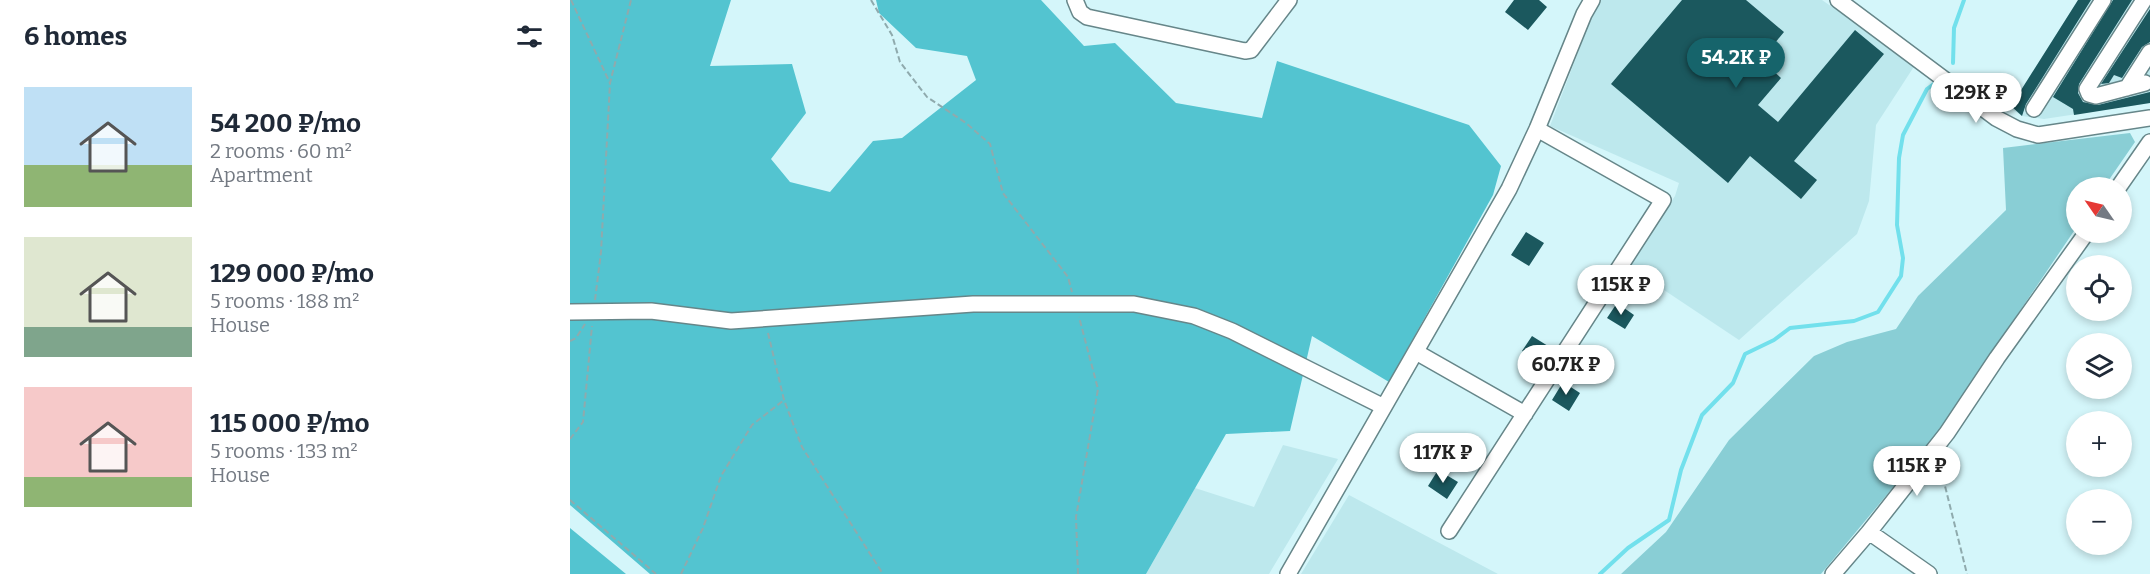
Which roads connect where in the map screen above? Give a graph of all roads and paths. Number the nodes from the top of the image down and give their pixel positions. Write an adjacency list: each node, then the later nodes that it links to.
1 (571, 0): 11 (path)
2 (631, 0): 11 (path)
3 (871, 0): 20 (path)
4 (1592, 0): 16 (street)
5 (1839, 0): 15 (street)
6 (2103, 0): 14 (street)
7 (2144, 0): 13 (street)
8 (1284, 3): 9 (street)
9 (1077, 6)
10 (2150, 52): 13 (street)
11 (609, 83): 22 (path)
12 (2145, 83): 13 (street)
13 (2127, 88)
14 (2034, 110)
15 (2150, 118)
16 (1538, 129): 25 (street); 28 (street)
17 (2150, 142): 18 (street)
18 (2126, 177)
19 (2079, 243): 29 (street)
20 (1075, 304): 23 (street); 27 (street); 37 (path)
21 (570, 312): 22 (street)
22 (593, 312): 23 (street); 24 (path); 30 (path)
23 (765, 318): 26 (path)
24 (570, 341)
25 (1416, 352): 27 (street); 28 (street)
26 (784, 400): 35 (path); 36 (path)
27 (1384, 407): 38 (street)
28 (1525, 414): 32 (street)
29 (1947, 434): 33 (street); 41 (path)
30 (570, 439)
31 (570, 500): 34 (path)
32 (1449, 531)
33 (1869, 532): 39 (street); 40 (street)
34 (656, 574)
35 (681, 574)
36 (883, 574)
37 (1078, 574)
38 (1288, 574)
39 (1833, 574)
40 (1929, 574)
41 (1967, 574)

